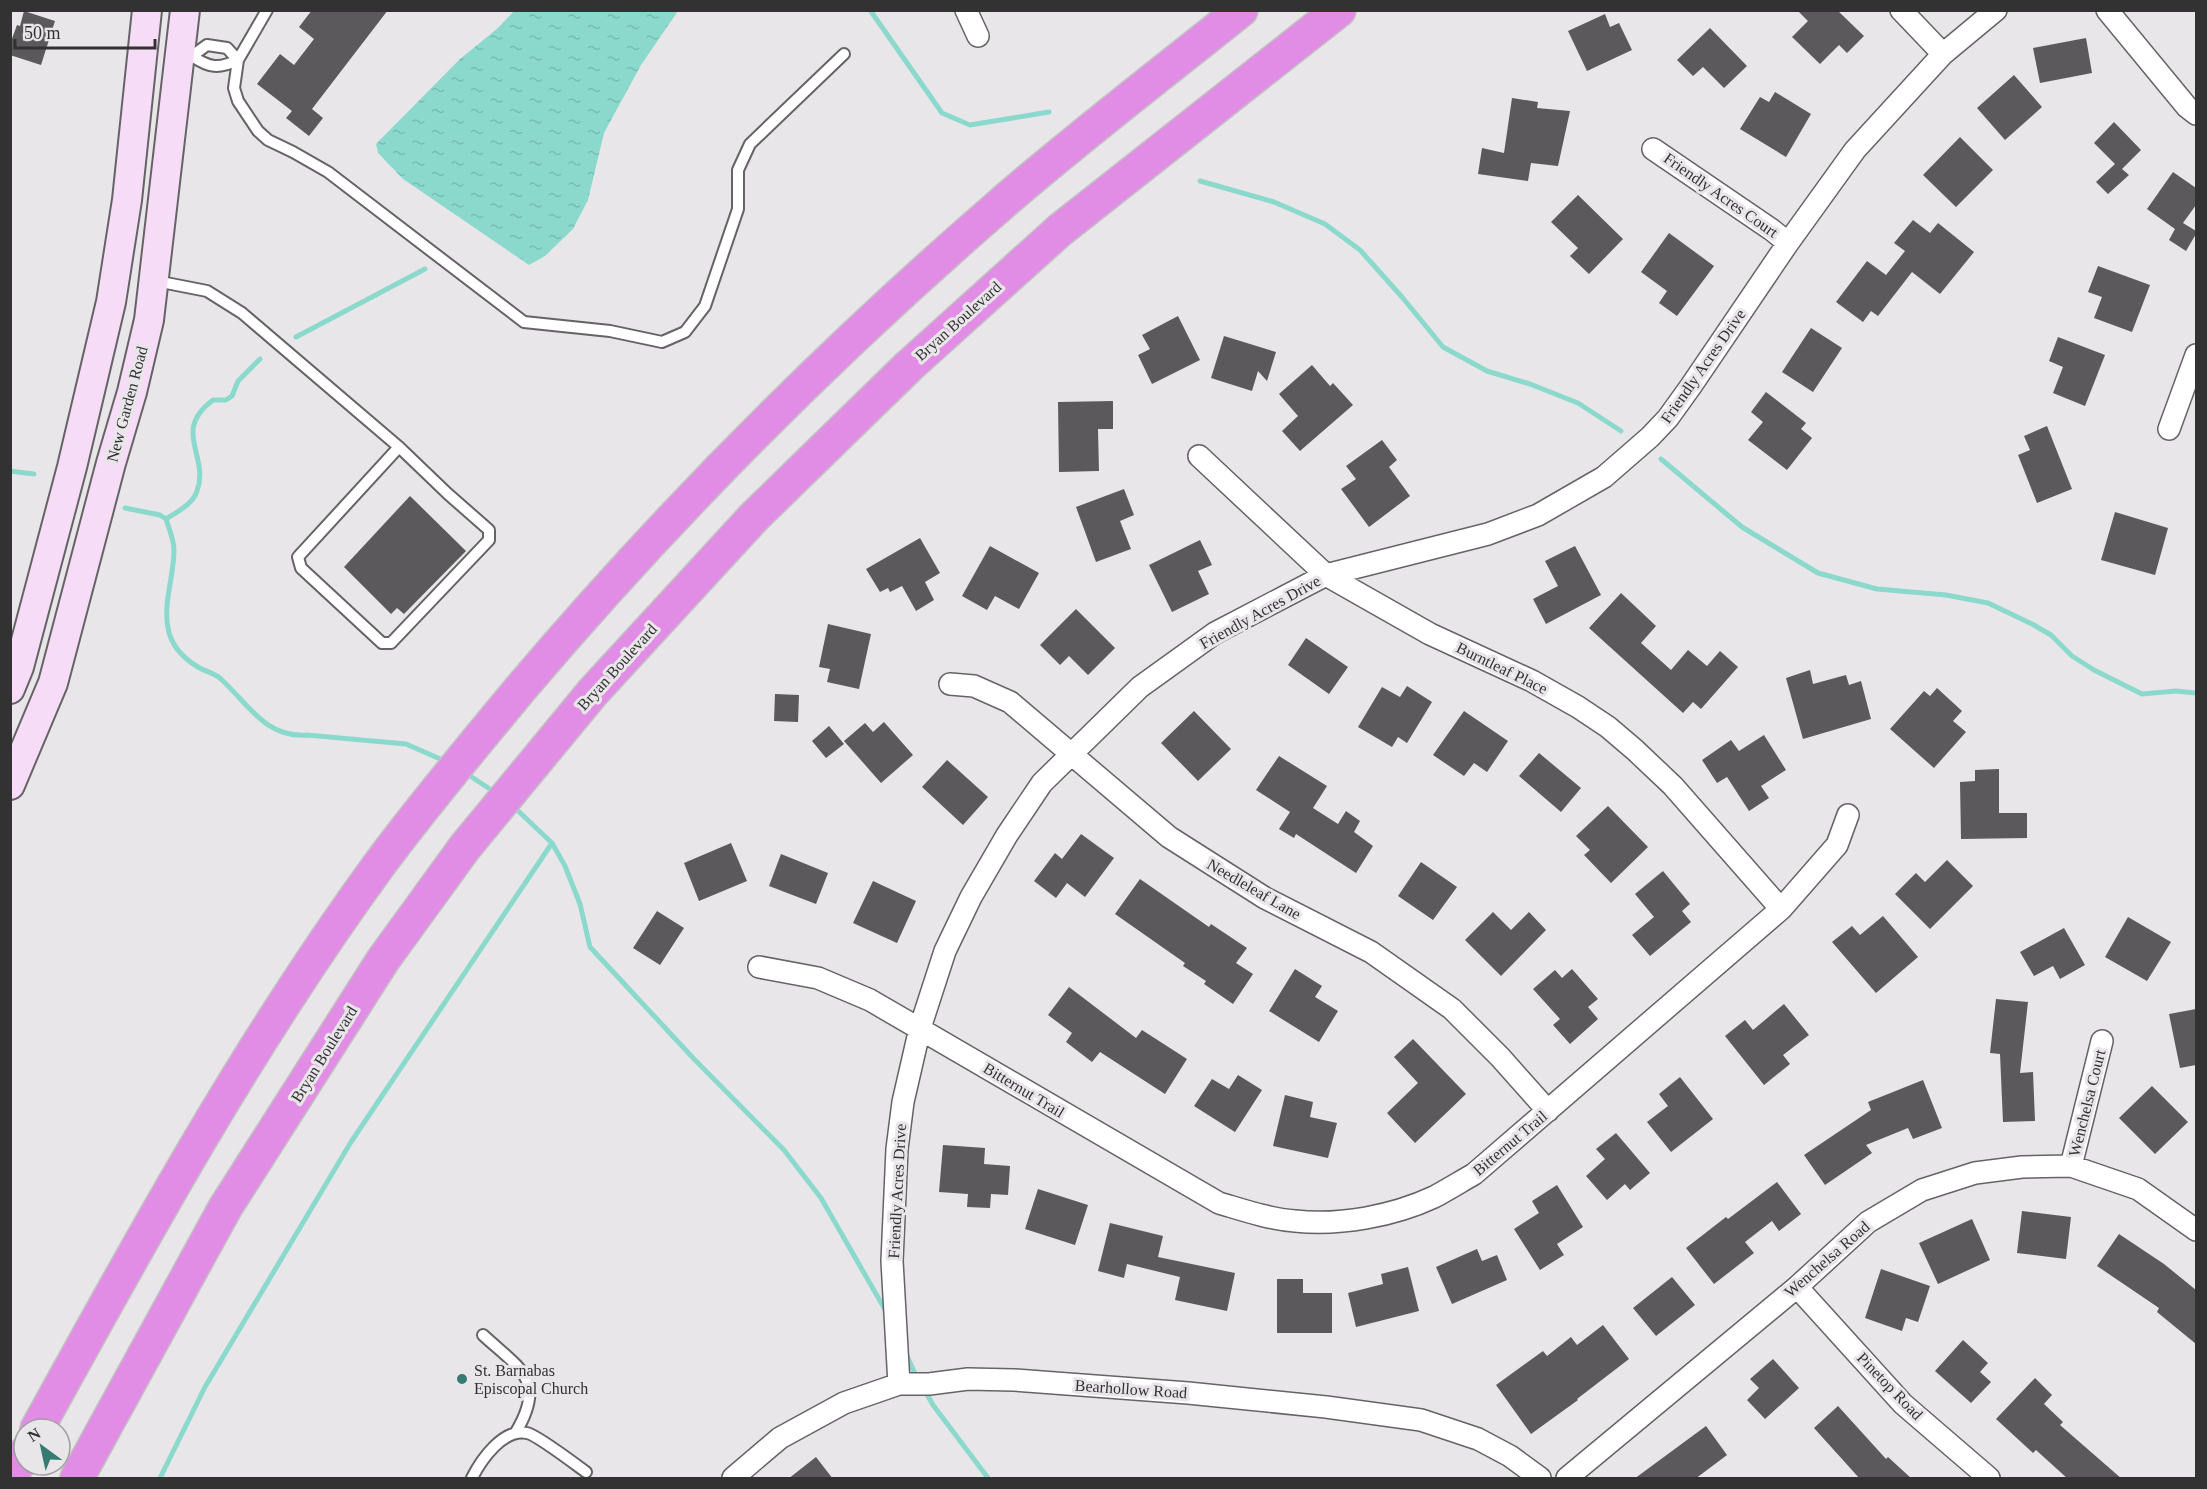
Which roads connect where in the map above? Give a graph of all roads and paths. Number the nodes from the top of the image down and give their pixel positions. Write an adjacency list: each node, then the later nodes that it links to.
1 (147, 10): 16 (main road)
2 (158, 10): 14 (main road)
3 (185, 10): 14 (main road, New Garden Road)
4 (267, 10): 15 (lane)
5 (966, 10): 11 (street)
6 (1241, 10): 43 (highway)
7 (1339, 10): 46 (highway, Bryan Boulevard)
8 (1901, 10): 13 (street)
9 (1996, 10): 13 (street, Friendly Acres Drive)
10 (2108, 10): 17 (street)
11 (978, 36)
12 (844, 54): 15 (lane)
13 (1943, 54): 21 (street, Friendly Acres Drive)
14 (186, 57): 15 (lane); 15 (lane); 19 (main road, New Garden Road)
15 (238, 60)
16 (139, 79): 19 (main road); 20 (main road)
17 (2196, 114)
18 (1653, 149): 21 (street, Friendly Acres Court)
19 (167, 162): 22 (main road, New Garden Road)
20 (127, 200): 22 (main road); 29 (main road)
21 (1788, 243): 27 (street, Friendly Acres Drive)
22 (153, 280): 25 (lane); 31 (main road, New Garden Road)
23 (2196, 355): 24 (street)
24 (2169, 429)
25 (399, 447): 25 (lane)
26 (1199, 456): 27 (street, Burntleaf Place)
27 (1326, 575): 30 (street, Friendly Acres Drive); 33 (street, Burntleaf Place)
28 (950, 684): 30 (street, Needleleaf Lane)
29 (10, 688)
30 (1072, 753): 35 (street, Friendly Acres Drive); 37 (street, Needleleaf Lane)
31 (10, 785)
32 (1848, 815): 33 (street, Bitternut Trail)
33 (1781, 909): 37 (street, Bitternut Trail)
34 (759, 967): 35 (street, Bitternut Trail)
35 (920, 1028): 37 (street, Bitternut Trail); 42 (street, Friendly Acres Drive)
36 (2102, 1041): 38 (street, Wenchelsa Court)
37 (1548, 1112)
38 (2071, 1166): 39 (street, Wenchelsa Road); 40 (street, Wenchelsa Road)
39 (2196, 1230)
40 (1797, 1287): 50 (street, Wenchelsa Road); 51 (street, Pinetop Road)
41 (483, 1335): 44 (lane)
42 (899, 1384): 48 (street, Bearhollow Road); 49 (street, Bearhollow Road)
43 (45, 1417)
44 (516, 1432): 45 (lane); 47 (lane)
45 (586, 1472)
46 (77, 1479)
47 (472, 1479)
48 (733, 1479)
49 (1540, 1479)
50 (1568, 1479)
51 (1989, 1479)

